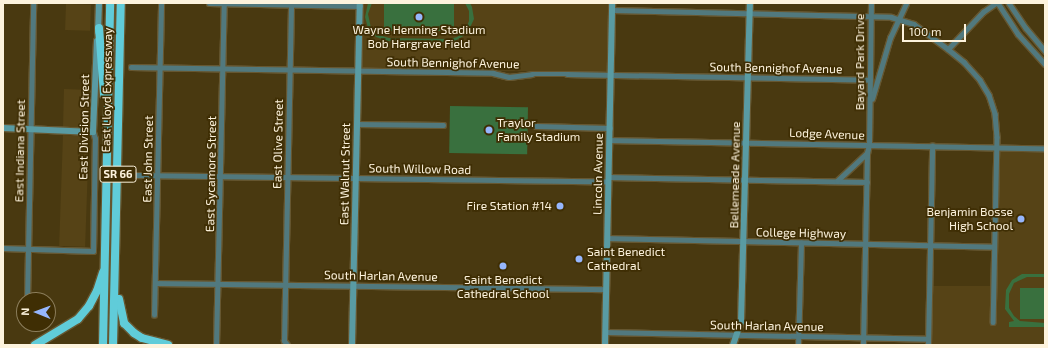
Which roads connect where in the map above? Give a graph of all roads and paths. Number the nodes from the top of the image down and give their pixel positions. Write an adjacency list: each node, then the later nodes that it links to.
1 (33, 3): 39 (street, East Indiana Street)
2 (99, 3): 20 (street, East Division Street)
3 (110, 3): 33 (highway, East Lloyd Expressway / SR 66)
4 (121, 3): 66 (highway, East Lloyd Expressway / SR 66)
5 (161, 3): 25 (street, East John Street)
6 (208, 3): 7 (street)
7 (224, 3): 14 (street); 26 (street, East Sycamore Street)
8 (612, 3): 16 (street, Lincoln Avenue)
9 (750, 3): 17 (street, Bellemeade Avenue)
10 (871, 3): 18 (street, Bayard Park Drive)
11 (906, 3): 19 (street)
12 (997, 3): 21 (street); 23 (street)
13 (1009, 3): 22 (street)
14 (291, 4): 15 (street); 27 (street, East Olive Street)
15 (360, 4): 28 (street, East Walnut Street)
16 (612, 10): 17 (street); 29 (street, Lincoln Avenue)
17 (749, 14): 18 (street); 30 (street, Bellemeade Avenue)
18 (870, 16): 19 (street); 31 (street, Bayard Park Drive)
19 (899, 18): 21 (street); 32 (street)
20 (99, 28): 33 (highway); 40 (street, East Division Street)
21 (948, 49): 45 (street)
22 (1045, 51)
23 (1045, 64)
24 (131, 67): 25 (street, South Bennighof Avenue)
25 (160, 68): 26 (street, South Bennighof Avenue); 49 (street, East John Street)
26 (223, 69): 27 (street, South Bennighof Avenue); 50 (street, East Sycamore Street)
27 (290, 70): 28 (street, South Bennighof Avenue); 51 (street, East Olive Street)
28 (358, 71): 29 (street, South Bennighof Avenue); 34 (street, East Walnut Street)
29 (611, 75): 30 (street, South Bennighof Avenue); 38 (street, Lincoln Avenue)
30 (748, 78): 31 (street, South Bennighof Avenue); 42 (street, Bellemeade Avenue)
31 (870, 80): 32 (street, Bayard Park Drive)
32 (870, 104): 43 (street, Bayard Park Drive)
33 (108, 117): 65 (highway, East Lloyd Expressway / SR 66)
34 (357, 124): 35 (street); 52 (street, East Walnut Street)
35 (443, 125)
36 (536, 126): 38 (street)
37 (3, 128): 39 (street)
38 (610, 128): 41 (street, Lincoln Avenue)
39 (30, 129): 40 (street); 64 (street, East Indiana Street)
40 (93, 132): 64 (street, East Division Street)
41 (609, 140): 42 (street, Lodge Avenue); 54 (street, Lincoln Avenue)
42 (746, 141): 43 (street, Lodge Avenue); 53 (street, Bellemeade Avenue)
43 (870, 145): 44 (street, Lodge Avenue); 47 (street)
44 (932, 146): 45 (street, Lodge Avenue); 61 (street)
45 (997, 147): 46 (street, Lodge Avenue); 62 (street)
46 (1045, 148)
47 (867, 153): 55 (street); 56 (street)
48 (135, 175): 49 (street, South Willow Road)
49 (157, 175): 50 (street, South Willow Road); 67 (street, East John Street)
50 (220, 176): 51 (street, South Willow Road); 68 (street, East Sycamore Street)
51 (288, 177): 52 (street, South Willow Road); 69 (street, East Olive Street)
52 (356, 178): 54 (street, South Willow Road); 70 (street, East Walnut Street)
53 (745, 179): 54 (street, South Willow Road); 55 (street, South Willow Road); 58 (street, Bellemeade Avenue)
54 (608, 180): 57 (street, Lincoln Avenue)
55 (837, 181): 56 (street, South Willow Road)
56 (867, 182): 60 (street)
57 (607, 238): 58 (street, College Highway); 71 (street, Lincoln Avenue)
58 (744, 241): 59 (street, College Highway); 76 (street, Bellemeade Avenue)
59 (801, 243): 60 (street, College Highway); 77 (street)
60 (866, 244): 61 (street, College Highway); 78 (street)
61 (930, 245): 62 (street, College Highway); 79 (street)
62 (994, 247): 74 (street)
63 (3, 248): 64 (street)
64 (28, 249): 72 (street, East Indiana Street)
65 (105, 263): 81 (highway, SR 66); 82 (highway, East Lloyd Expressway)
66 (116, 282): 83 (highway, East Lloyd Expressway / SR 66); 84 (highway)
67 (155, 283): 68 (street, South Harlan Avenue); 73 (street, East John Street)
68 (218, 284): 69 (street, South Harlan Avenue); 85 (street, East Sycamore Street)
69 (285, 284): 70 (street, South Harlan Avenue); 80 (street, East Olive Street)
70 (354, 286): 71 (street, South Harlan Avenue); 87 (street, East Walnut Street)
71 (606, 289): 75 (street, Lincoln Avenue)
72 (27, 292)
73 (154, 315)
74 (993, 322)
75 (605, 332): 76 (street, South Harlan Avenue); 88 (street, Lincoln Avenue)
76 (737, 335): 77 (street, South Harlan Avenue); 89 (street, Bellemeade Avenue)
77 (799, 336): 78 (street, South Harlan Avenue); 90 (street)
78 (863, 338): 79 (street, South Harlan Avenue); 91 (street)
79 (928, 339): 92 (street)
80 (285, 343): 86 (street)
81 (35, 345)
82 (102, 345)
83 (113, 345)
84 (168, 345)
85 (216, 345)
86 (280, 345)
87 (352, 345)
88 (605, 345)
89 (733, 345)
90 (798, 345)
91 (863, 345)
92 (928, 345)

